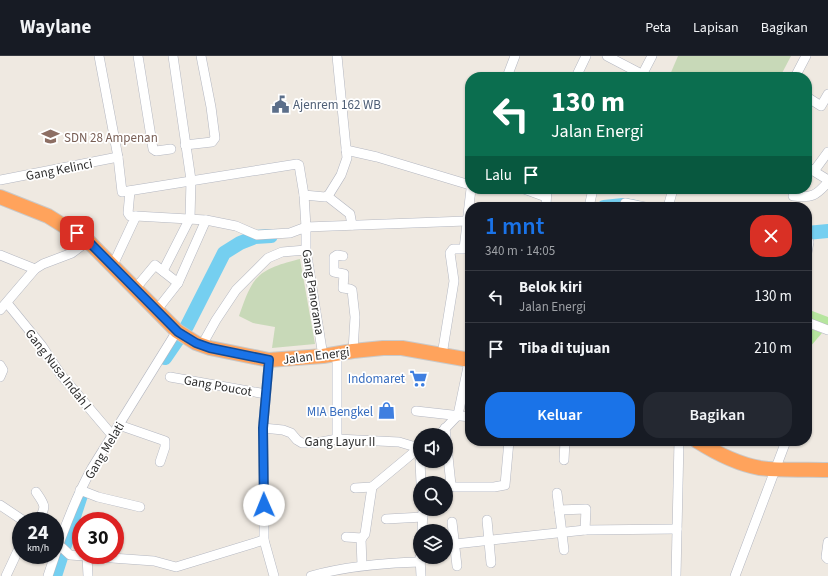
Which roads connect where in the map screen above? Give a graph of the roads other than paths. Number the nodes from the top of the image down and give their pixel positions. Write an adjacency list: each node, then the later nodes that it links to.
1 (98, 56): 22 (street)
2 (138, 56): 19 (street)
3 (173, 56): 18 (street)
4 (201, 56): 18 (street)
5 (337, 56): 20 (street)
6 (515, 56): 11 (street)
7 (586, 56): 12 (street)
8 (607, 56): 13 (street)
9 (652, 56): 14 (street)
10 (806, 56): 15 (street)
11 (508, 72)
12 (578, 72)
13 (637, 72)
14 (646, 72)
15 (798, 72)
16 (828, 94): 17 (street)
17 (812, 100)
18 (185, 145): 26 (street)
19 (172, 150)
20 (346, 150): 28 (street); 31 (street)
21 (828, 152): 23 (street)
22 (118, 157): 25 (street, Gang Kelinci); 29 (street)
23 (812, 168)
24 (812, 170): 27 (street)
25 (0, 180)
26 (191, 180): 29 (street); 30 (street, Gang Panorama); 35 (street)
27 (828, 181): 32 (street)
28 (465, 184)
29 (130, 191): 34 (street)
30 (304, 195): 31 (street); 39 (street, Gang Panorama)
31 (327, 196): 38 (street)
32 (793, 196)
33 (0, 197): 40 (highway, Jalan Energi)
34 (136, 216): 35 (street); 45 (street)
35 (190, 218): 36 (street); 47 (street)
36 (206, 220): 39 (street); 48 (street)
37 (465, 223): 38 (street)
38 (352, 225): 39 (street)
39 (306, 231): 42 (street, Gang Panorama)
40 (88, 241): 45 (highway, Jalan Energi); 46 (street)
41 (465, 249): 58 (street)
42 (306, 250): 55 (street); 59 (street, Gang Panorama)
43 (0, 256): 46 (street)
44 (343, 256): 56 (street)
45 (113, 265): 49 (highway, Jalan Energi)
46 (35, 269): 50 (street)
47 (163, 271): 48 (street); 49 (street)
48 (178, 283): 51 (street)
49 (135, 289): 51 (highway, Jalan Energi)
50 (3, 306): 73 (street, Gang Nusa Indah I)
51 (156, 311): 54 (highway, Jalan Energi)
52 (812, 324): 53 (street)
53 (828, 330)
54 (181, 334): 55 (highway, Jalan Energi); 70 (street, Gang Melati)
55 (202, 345): 61 (highway, Jalan Energi)
56 (353, 351): 57 (highway, Jalan Energi); 58 (highway, Jalan Energi)
57 (337, 354): 59 (highway, Jalan Energi); 74 (street)
58 (442, 355): 60 (highway, Jalan Energi)
59 (323, 356): 61 (highway, Jalan Energi)
60 (465, 358)
61 (269, 360): 66 (street)
62 (0, 365): 63 (street)
63 (0, 377)
64 (170, 377): 66 (street, Gang Poucot)
65 (465, 382): 68 (street)
66 (266, 394): 71 (street)
67 (416, 411): 68 (street)
68 (458, 415): 69 (street); 72 (street)
69 (465, 416)
70 (120, 425): 73 (street, Gang Melati); 83 (street)
71 (263, 428): 74 (street, Gang Layur II); 106 (street)
72 (446, 428)
73 (112, 436): 90 (street, Gang Melati)
74 (337, 439): 75 (street, Gang Layur II)
75 (413, 445)
76 (509, 446): 84 (street)
77 (565, 446): 82 (street)
78 (679, 446): 100 (street)
79 (706, 446): 85 (highway)
80 (784, 446): 85 (street)
81 (413, 454): 87 (street)
82 (564, 460)
83 (160, 462)
84 (448, 468)
85 (776, 469): 86 (highway); 131 (street)
86 (828, 470)
87 (372, 487): 88 (street); 105 (street)
88 (355, 488)
89 (36, 492): 95 (street)
90 (84, 492): 93 (street); 103 (street, Gang Melati)
91 (557, 493): 94 (street)
92 (0, 505): 96 (street)
93 (140, 507)
94 (559, 510): 101 (street); 102 (street)
95 (42, 512)
96 (12, 513)
97 (413, 515): 98 (street)
98 (386, 519)
99 (487, 520): 107 (street)
100 (677, 529): 101 (street); 130 (street)
101 (586, 530): 102 (street)
102 (562, 532): 107 (street); 111 (street)
103 (64, 536)
104 (346, 537): 105 (street)
105 (362, 538): 122 (street)
106 (264, 540): 114 (street); 127 (street)
107 (489, 540): 109 (street); 118 (street)
108 (828, 542): 115 (street)
109 (453, 545)
110 (64, 549): 113 (street)
111 (564, 550)
112 (453, 554): 123 (street)
113 (72, 555)
114 (124, 559)
115 (828, 559)
116 (413, 560): 122 (street)
117 (12, 563): 124 (street)
118 (491, 563)
119 (53, 564): 125 (street, Gang Melati)
120 (87, 564): 126 (street)
121 (420, 564): 129 (street)
122 (362, 566): 128 (street)
123 (457, 566)
124 (6, 576)
125 (48, 576)
126 (88, 576)
127 (274, 576)
128 (312, 576)
129 (421, 576)
130 (676, 576)
131 (735, 576)

